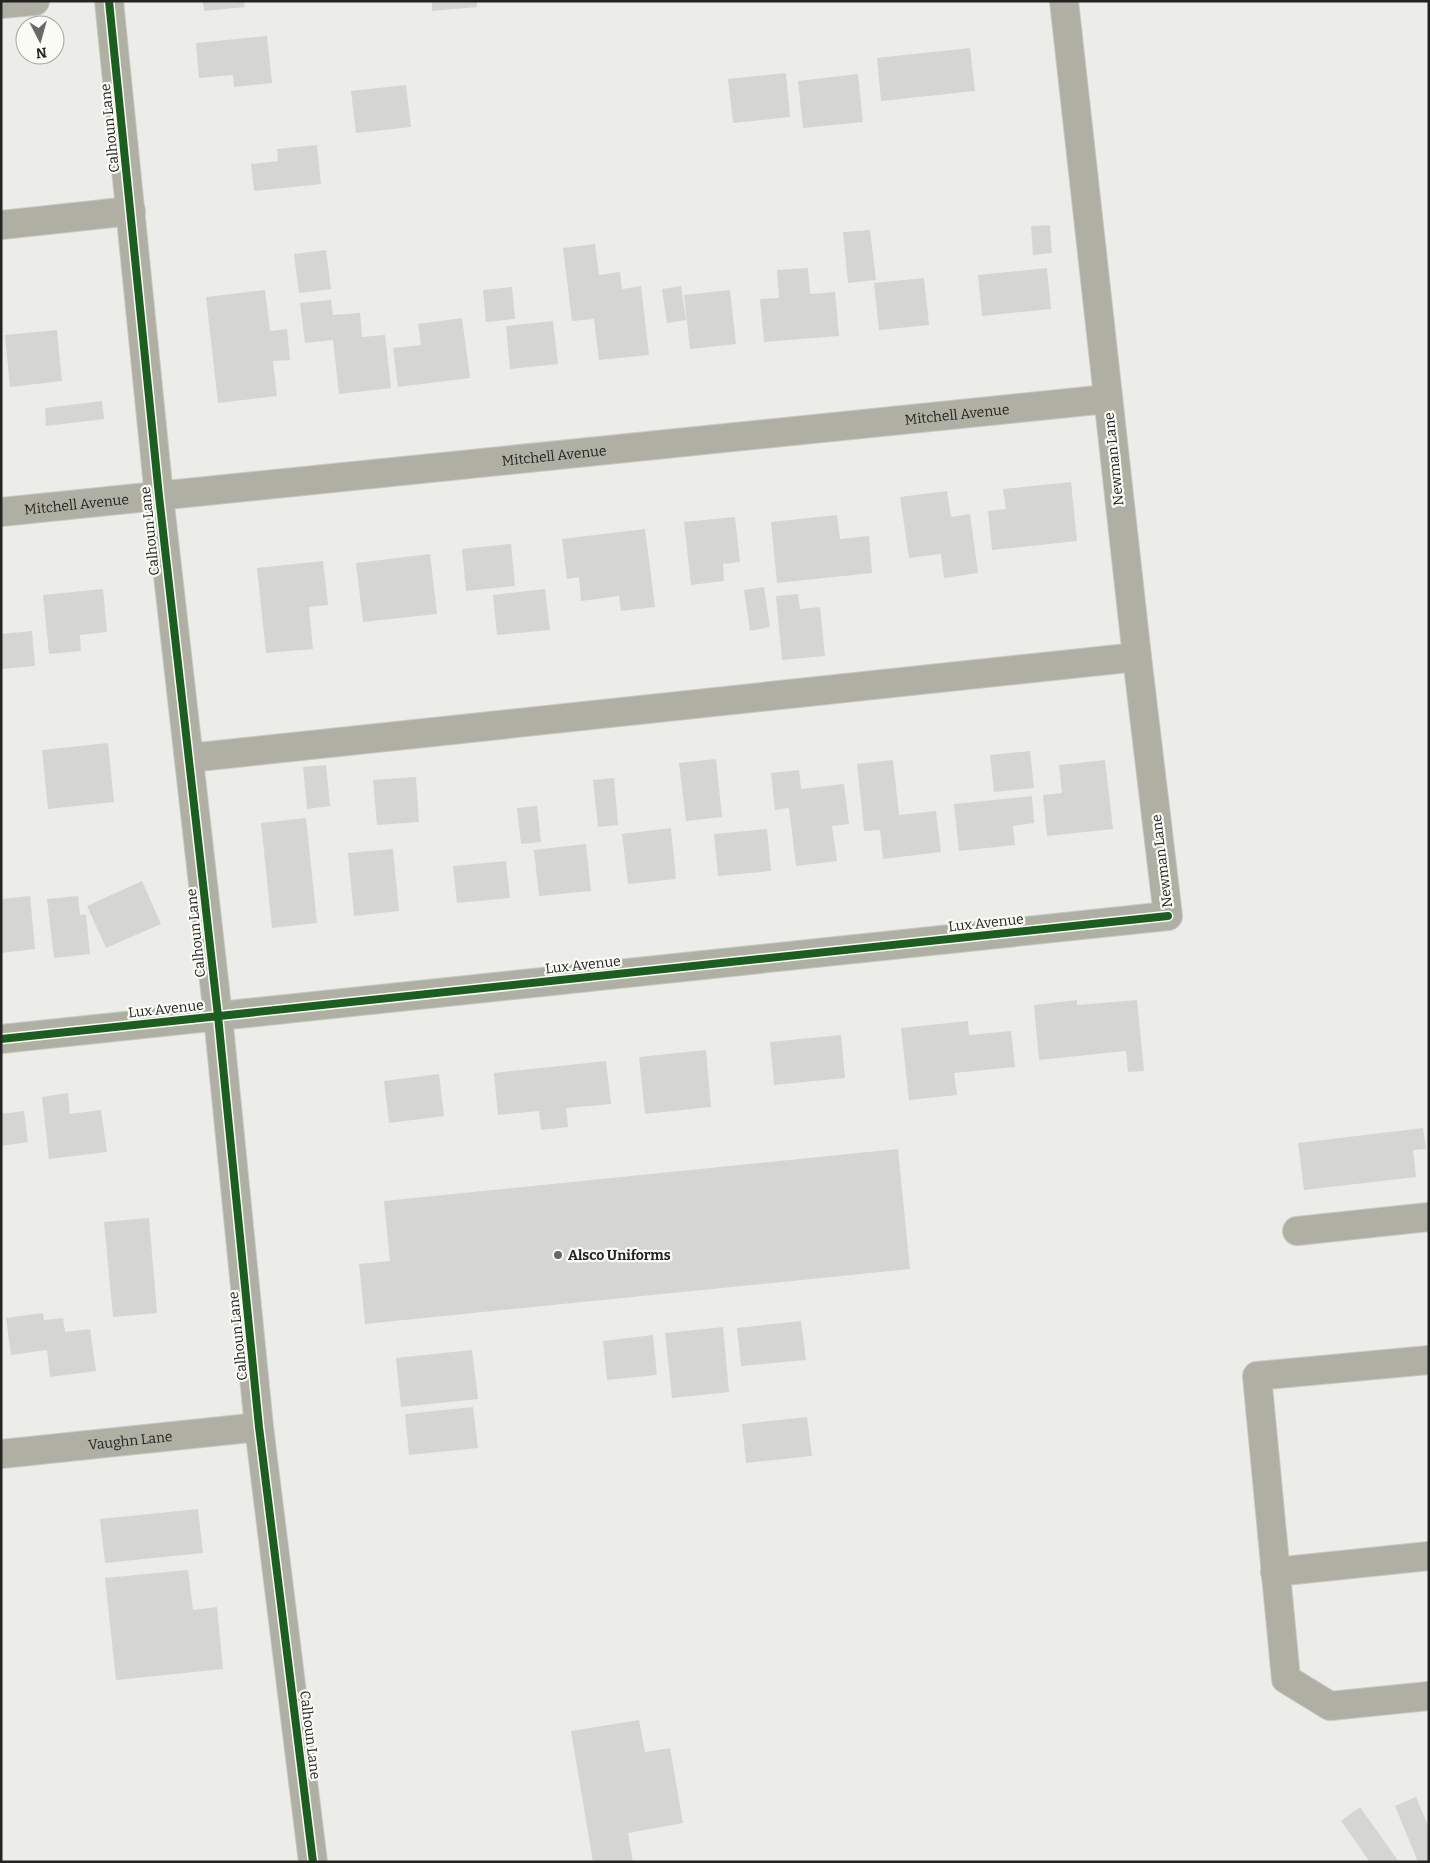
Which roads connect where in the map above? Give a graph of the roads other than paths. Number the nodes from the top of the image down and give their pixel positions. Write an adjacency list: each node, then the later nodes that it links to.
1 (35, 1): 4 (street)
2 (109, 1): 5 (street, Calhoun Lane)
3 (1064, 1): 7 (street, Newman Lane)
4 (1, 4)
5 (131, 211): 6 (street); 8 (street, Calhoun Lane)
6 (1, 225)
7 (1107, 399): 8 (street, Mitchell Avenue); 10 (street, Newman Lane)
8 (159, 496): 9 (street, Mitchell Avenue); 11 (street, Calhoun Lane)
9 (1, 512)
10 (1136, 657): 11 (street); 12 (street, Newman Lane)
11 (189, 758): 13 (street, Calhoun Lane)
12 (1168, 916): 13 (street, Lux Avenue)
13 (218, 1016): 14 (street, Lux Avenue); 18 (street, Calhoun Lane)
14 (1, 1039)
15 (1429, 1217): 16 (street)
16 (1297, 1231)
17 (1429, 1360): 21 (street)
18 (259, 1427): 19 (street, Vaughn Lane); 23 (street, Calhoun Lane)
19 (1, 1454)
20 (1429, 1556): 21 (street)
21 (1275, 1572): 22 (street)
22 (1429, 1696)
23 (313, 1862)

